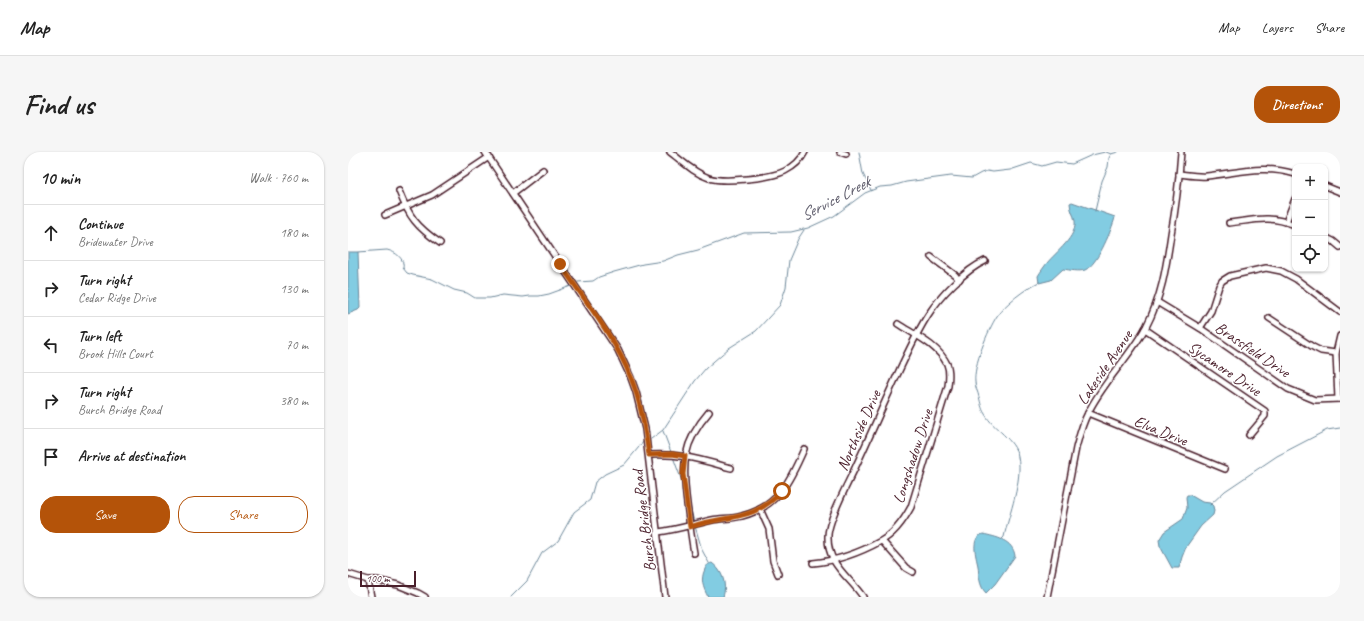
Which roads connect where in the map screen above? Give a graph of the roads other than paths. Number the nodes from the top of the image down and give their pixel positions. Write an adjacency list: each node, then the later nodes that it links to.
1 (485, 152): 7 (street, Burch Bridge Road)
2 (670, 152): 3 (street)
3 (805, 152)
4 (840, 152): 6 (street)
5 (1181, 152): 10 (street, Lakeside Avenue)
6 (846, 154)
7 (489, 157): 14 (street, Burch Bridge Road); 16 (street)
8 (543, 170): 14 (street)
9 (1292, 173): 10 (street)
10 (1179, 174): 27 (street, Lakeside Avenue)
11 (1328, 187): 13 (street)
12 (399, 191): 16 (street)
13 (1340, 192)
14 (513, 193): 41 (street, Burch Bridge Road)
15 (1295, 200): 18 (street)
16 (405, 206): 17 (street); 22 (street)
17 (385, 215)
18 (1286, 222): 19 (street); 20 (street)
19 (1229, 223)
20 (1292, 224)
21 (1328, 238): 23 (street)
22 (440, 243)
23 (1340, 247)
24 (932, 257): 26 (street)
25 (985, 261): 26 (street, Northside Drive)
26 (959, 280): 33 (street, Northside Drive)
27 (1157, 302): 31 (street, Brassfield Drive); 32 (street, Lakeside Avenue)
28 (1340, 312): 31 (street)
29 (1269, 318): 35 (street)
30 (898, 324): 33 (street, Longshadow Drive)
31 (1200, 328): 36 (street, Brassfield Drive)
32 (1145, 329): 38 (street, Lakeside Avenue); 39 (street, Sycamore Drive)
33 (916, 335): 48 (street, Longshadow Drive); 50 (street, Northside Drive)
34 (1340, 336): 35 (street)
35 (1336, 353): 36 (street)
36 (1339, 399)
37 (709, 412): 42 (street)
38 (1088, 413): 44 (street, Elva Drive); 60 (street, Lakeside Avenue)
39 (1249, 435)
40 (804, 450): 45 (street)
41 (649, 455): 42 (street); 47 (street, Burch Bridge Road)
42 (685, 456): 43 (street); 46 (street)
43 (731, 468)
44 (1225, 469)
45 (760, 509): 46 (street); 54 (street)
46 (690, 527): 47 (street); 49 (street)
47 (658, 532): 58 (street, Burch Bridge Road)
48 (882, 541): 50 (street, Longshadow Drive); 52 (street)
49 (694, 553)
50 (833, 560): 51 (street, Longshadow Drive); 59 (street, Northside Drive)
51 (813, 563)
52 (912, 572)
53 (348, 574): 55 (street)
54 (778, 574)
55 (368, 580): 56 (street); 57 (street)
56 (371, 597)
57 (425, 597)
58 (665, 597)
59 (863, 597)
60 (1047, 597)

